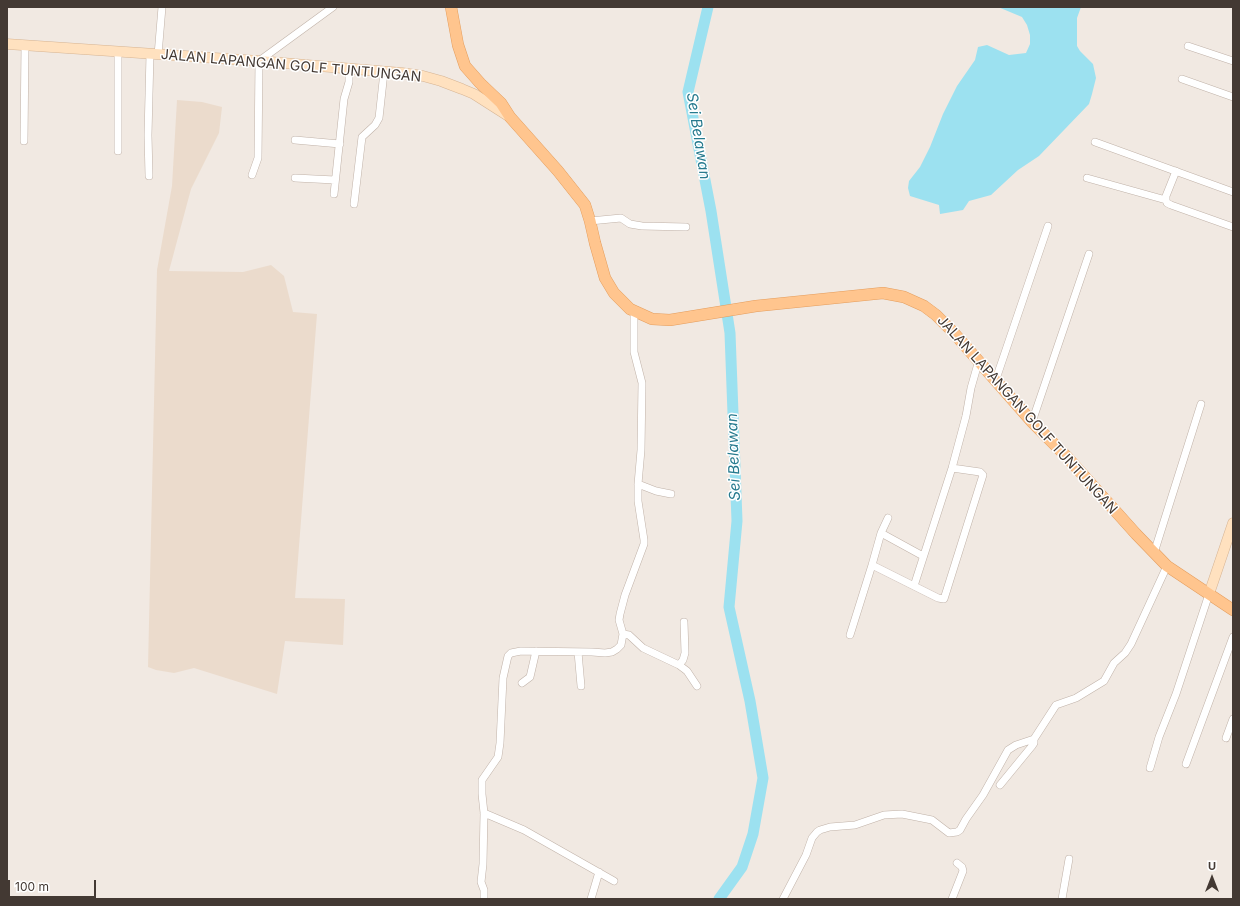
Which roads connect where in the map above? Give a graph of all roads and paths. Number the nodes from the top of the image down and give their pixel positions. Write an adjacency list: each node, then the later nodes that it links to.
1 (162, 7): 8 (street)
2 (333, 7): 9 (street)
3 (450, 7): 15 (main road)
4 (7, 44): 5 (street, JALAN LAPANGAN GOLF TUNTUNGAN)
5 (25, 45): 7 (street, JALAN LAPANGAN GOLF TUNTUNGAN); 17 (street)
6 (1188, 46): 10 (street)
7 (118, 52): 8 (street, JALAN LAPANGAN GOLF TUNTUNGAN); 20 (street)
8 (154, 55): 9 (street, JALAN LAPANGAN GOLF TUNTUNGAN); 23 (street)
9 (259, 61): 11 (street, JALAN LAPANGAN GOLF TUNTUNGAN); 22 (street)
10 (1233, 61)
11 (349, 69): 12 (street, JALAN LAPANGAN GOLF TUNTUNGAN); 19 (street)
12 (384, 72): 15 (street, JALAN LAPANGAN GOLF TUNTUNGAN); 30 (street)
13 (1182, 78): 14 (street)
14 (1233, 97)
15 (510, 117): 31 (main road, JALAN LAPANGAN GOLF TUNTUNGAN)
16 (295, 140): 19 (street)
17 (24, 141)
18 (1095, 142): 21 (street)
19 (340, 144): 26 (street)
20 (118, 151)
21 (1176, 171): 27 (street); 29 (street)
22 (252, 174)
23 (149, 176)
24 (295, 178): 26 (street)
25 (1087, 178): 29 (street)
26 (335, 180): 28 (street)
27 (1233, 192)
28 (334, 194)
29 (1166, 200): 34 (street)
30 (354, 204)
31 (590, 220): 33 (street); 36 (main road, JALAN LAPANGAN GOLF TUNTUNGAN)
32 (1048, 226): 38 (street)
33 (686, 227)
34 (1233, 227)
35 (1089, 254): 40 (street)
36 (634, 311): 37 (main road, JALAN LAPANGAN GOLF TUNTUNGAN); 42 (street)
37 (979, 360): 38 (main road, JALAN LAPANGAN GOLF TUNTUNGAN); 41 (street)
38 (996, 380): 40 (main road, JALAN LAPANGAN GOLF TUNTUNGAN)
39 (1202, 404): 47 (street)
40 (1032, 422): 47 (main road, JALAN LAPANGAN GOLF TUNTUNGAN)
41 (952, 468): 48 (street); 51 (street)
42 (638, 484): 43 (street); 55 (street)
43 (671, 494)
44 (888, 518): 46 (street)
45 (1233, 522): 52 (street)
46 (881, 533): 48 (street); 49 (street)
47 (1154, 553): 50 (main road, JALAN LAPANGAN GOLF TUNTUNGAN)
48 (923, 556): 51 (street)
49 (872, 565): 51 (street); 56 (street)
50 (1167, 566): 52 (main road, JALAN LAPANGAN GOLF TUNTUNGAN); 66 (street)
51 (914, 586)
52 (1209, 594): 53 (main road, JALAN LAPANGAN GOLF TUNTUNGAN); 68 (street)
53 (1233, 610)
54 (684, 622): 60 (street)
55 (623, 634): 59 (street); 60 (street)
56 (850, 635)
57 (1233, 637): 67 (street)
58 (536, 651): 59 (street); 61 (street); 70 (street)
59 (578, 652): 62 (street)
60 (679, 665): 63 (street)
61 (522, 683)
62 (581, 686)
63 (697, 686)
64 (1233, 718): 65 (street)
65 (1226, 738)
66 (1034, 739): 69 (street); 77 (street)
67 (1186, 764)
68 (1150, 768)
69 (1000, 785)
70 (484, 813): 73 (street); 75 (street)
71 (1069, 859): 79 (street)
72 (957, 863): 78 (street)
73 (599, 872): 74 (street); 76 (street)
74 (614, 881)
75 (484, 899)
76 (591, 899)
77 (783, 899)
78 (952, 899)
79 (1062, 899)

